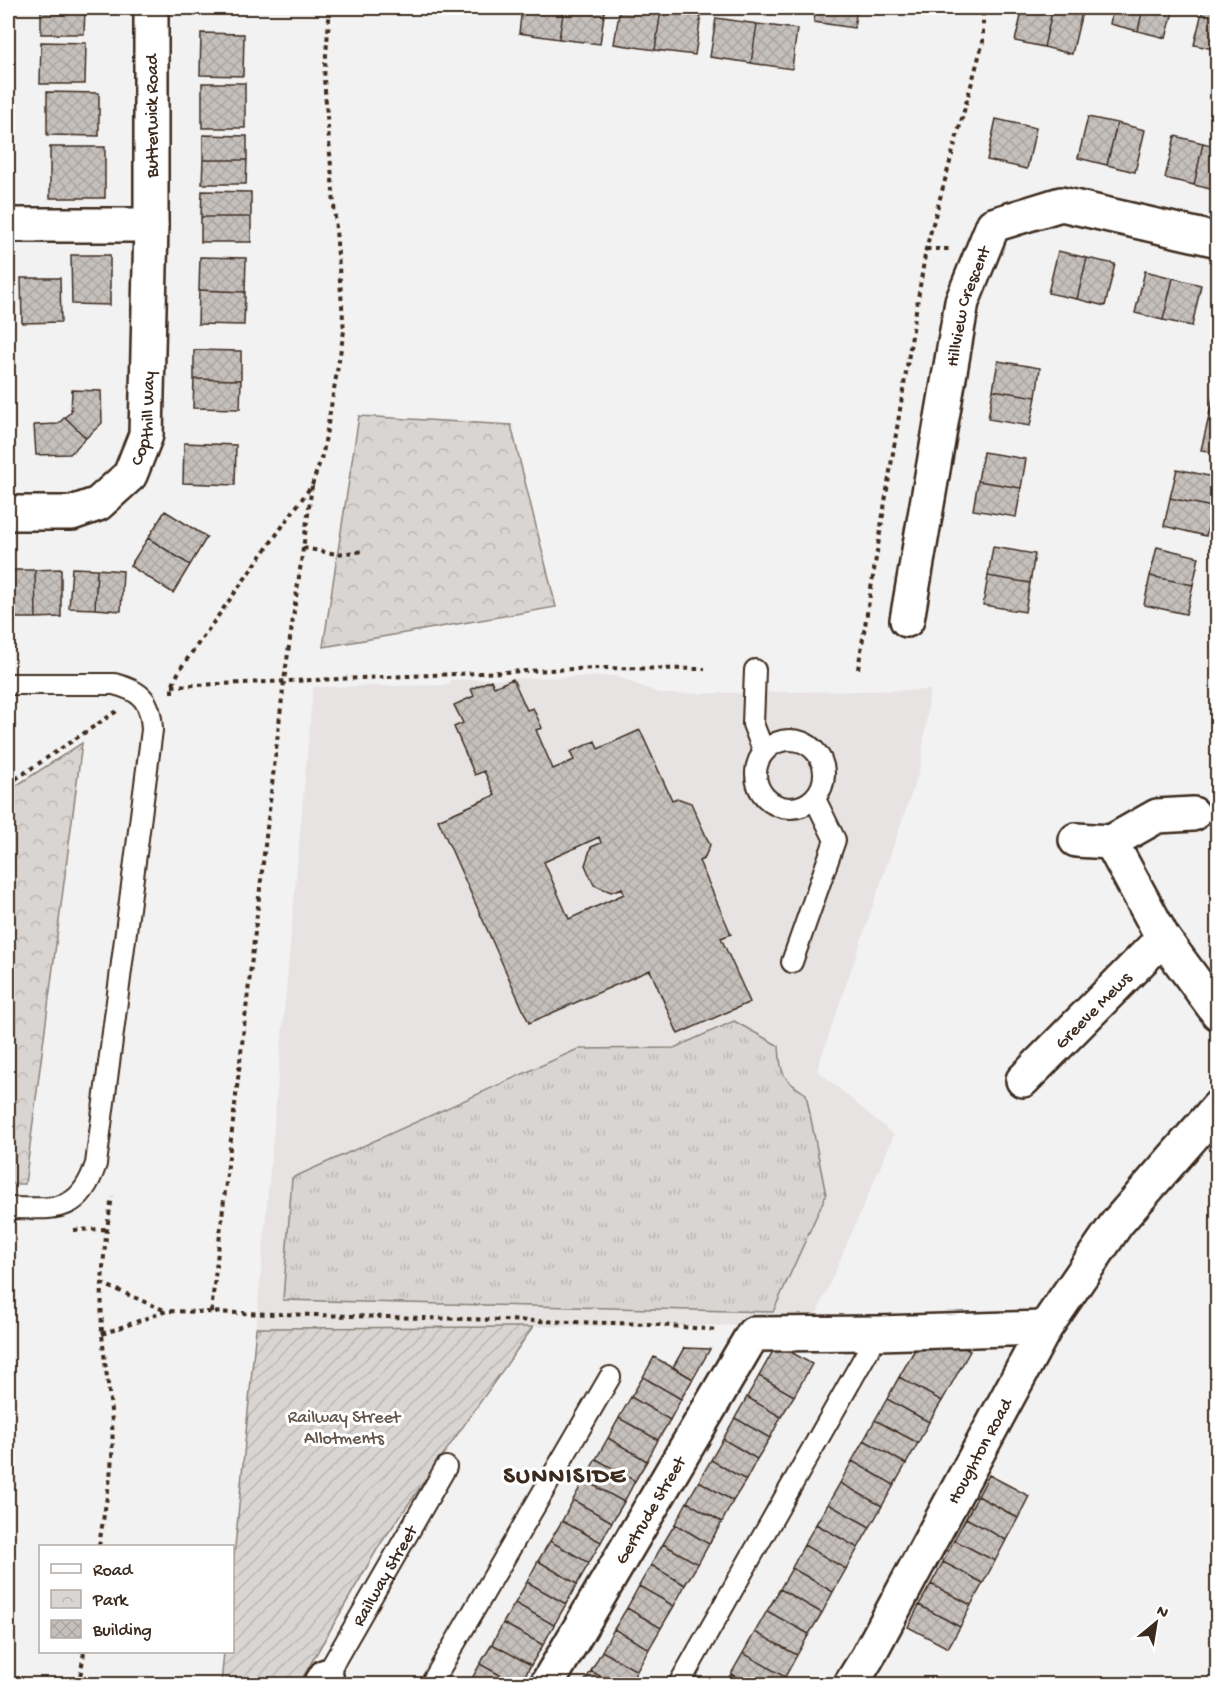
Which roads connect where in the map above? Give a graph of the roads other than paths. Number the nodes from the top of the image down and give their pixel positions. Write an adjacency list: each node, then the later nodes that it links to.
1 (151, 8): 3 (street, Butterwick Road)
2 (8, 225): 3 (street)
3 (151, 225): 5 (street, Copthill Way)
4 (1218, 240): 6 (street, Hillview Crescent)
5 (8, 513)
6 (907, 620)
7 (755, 670): 9 (lane)
8 (8, 684): 19 (lane)
9 (764, 752): 10 (lane); 10 (lane)
10 (814, 799): 15 (lane)
11 (1193, 814): 13 (street)
12 (1076, 840): 13 (street)
13 (1111, 842): 14 (street)
14 (1163, 938): 16 (street); 17 (street, Greeve Mews)
15 (792, 962)
16 (1218, 1013)
17 (1023, 1080)
18 (1218, 1107): 20 (street, Houghton Road)
19 (8, 1208)
20 (1045, 1328): 21 (street); 28 (street, Houghton Road)
21 (879, 1333): 26 (street, Gertrude Street); 27 (lane)
22 (610, 1377): 25 (lane)
23 (446, 1467): 24 (lane, Railway Street)
24 (324, 1680)
25 (431, 1684)
26 (547, 1684)
27 (679, 1684)
28 (851, 1684)

